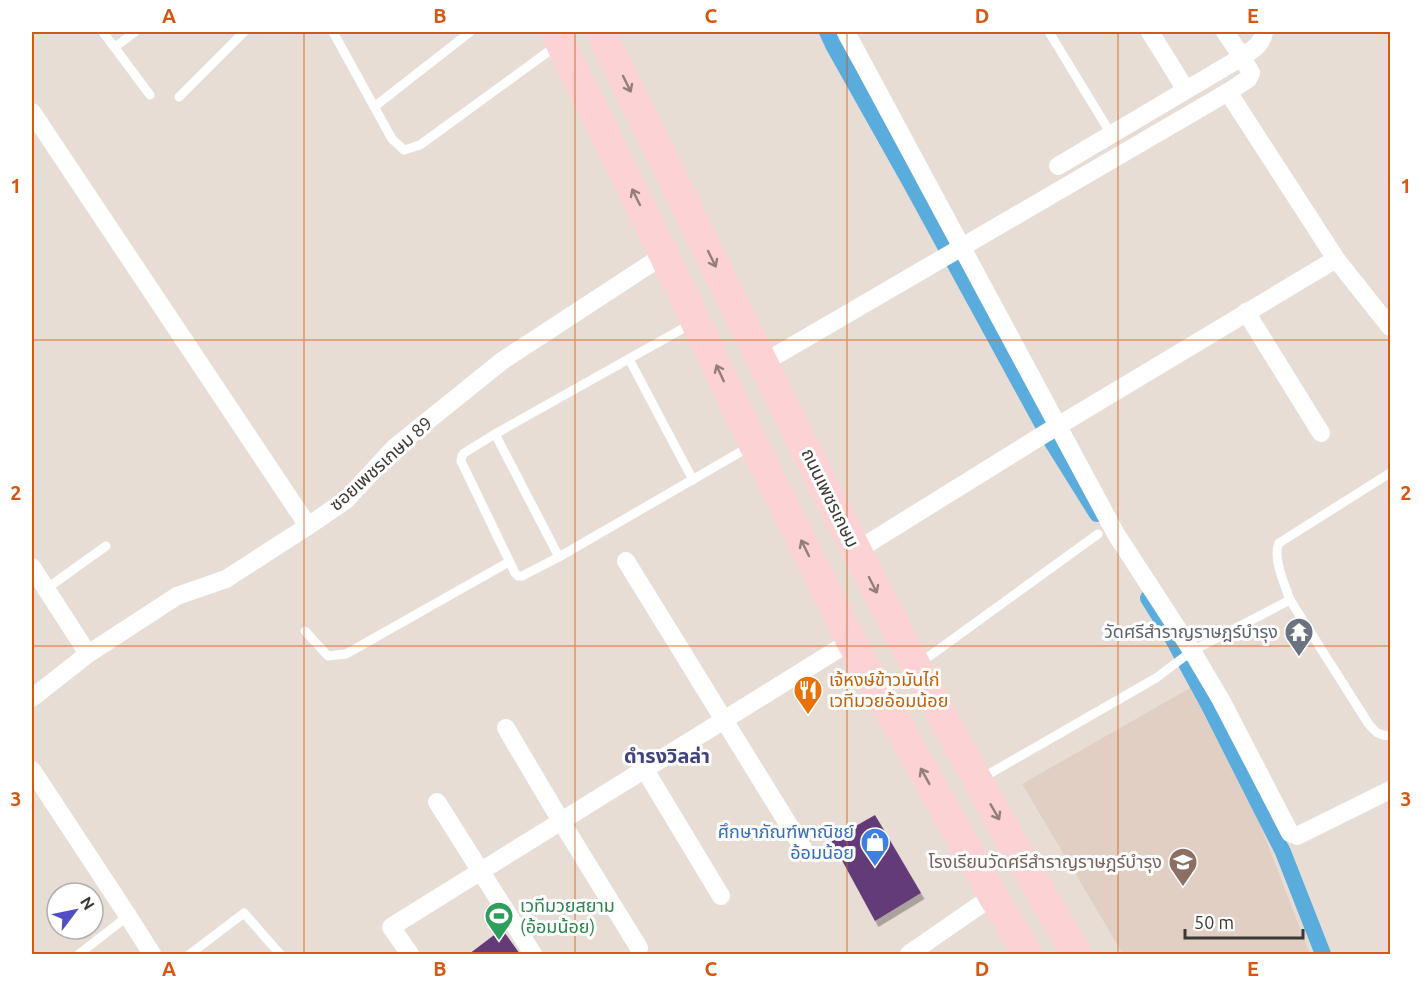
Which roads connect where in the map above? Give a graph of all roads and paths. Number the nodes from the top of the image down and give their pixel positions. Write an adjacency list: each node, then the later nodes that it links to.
1 (103, 32): 13 (lane)
2 (135, 32): 13 (lane)
3 (244, 32): 18 (lane)
4 (333, 32): 19 (lane)
5 (470, 32): 19 (lane)
6 (601, 32): 30 (main road, ถนนเพชรเกษม, one-way to 30)
7 (846, 32): 23 (street)
8 (1049, 32): 21 (lane)
9 (1150, 32): 15 (street)
10 (1225, 32): 14 (street)
11 (1264, 32): 14 (street)
12 (557, 37): 19 (lane); 24 (main road, one-way to 12)
13 (115, 48): 17 (lane)
14 (1242, 57): 15 (street); 16 (street)
15 (1186, 90): 21 (street)
16 (1228, 92): 23 (street); 25 (street)
17 (150, 96)
18 (179, 97)
19 (374, 107)
20 (32, 112): 37 (street)
21 (1111, 134): 22 (street)
22 (1058, 166)
23 (955, 251): 30 (street); 31 (street)
24 (664, 255): 27 (main road); 37 (street, ซอยเพชรเกษม 89)
25 (1336, 259): 26 (street); 28 (street)
26 (1246, 312): 31 (street); 32 (street)
27 (695, 321): 29 (lane); 34 (main road, one-way to 27)
28 (1390, 327)
29 (629, 358): 33 (lane); 36 (lane)
30 (763, 363): 40 (main road, ถนนเพชรเกษม)
31 (1051, 430): 40 (street); 49 (street)
32 (1321, 432)
33 (495, 434): 41 (lane); 43 (lane)
34 (754, 445): 36 (lane); 48 (main road, one-way to 34)
35 (1390, 473): 46 (lane)
36 (693, 480): 41 (lane)
37 (308, 526): 50 (street, ซอยเพชรเกษม 89)
38 (1098, 534): 51 (lane)
39 (106, 546): 45 (lane)
40 (856, 550): 51 (main road, ถนนเพชรเกษม, one-way to 51)
41 (559, 557): 43 (lane)
42 (626, 561): 54 (street)
43 (509, 562): 47 (lane)
44 (32, 567): 45 (street)
45 (46, 589): 50 (street)
46 (1290, 600): 49 (lane); 56 (lane)
47 (305, 631)
48 (851, 641): 54 (street); 57 (main road)
49 (1190, 652): 60 (lane); 61 (street)
50 (88, 654): 52 (street, ซอยเพชรเกษม 89)
51 (915, 667): 53 (main road, ถนนเพชรเกษม)
52 (32, 698)
53 (943, 718): 57 (main road); 60 (main road, ถนนเพชรเกษม)
54 (724, 720): 59 (street); 64 (street)
55 (506, 728): 63 (street)
56 (1390, 736)
57 (906, 742): 68 (main road, one-way to 57)
58 (32, 770): 69 (street)
59 (645, 770): 63 (street); 67 (street)
60 (978, 781): 65 (main road, ถนนเพชรเกษม, one-way to 65)
61 (1390, 790)
62 (437, 802): 66 (street)
63 (561, 821): 66 (street); 71 (street)
64 (803, 848)
65 (1029, 871): 68 (main road); 70 (main road, ถนนเพชรเกษม)
66 (480, 872): 76 (street); 77 (street)
67 (721, 896)
68 (993, 896): 78 (street); 79 (main road)
69 (128, 916): 72 (lane); 73 (street)
70 (1072, 945): 80 (main road)
71 (639, 948)
72 (79, 954)
73 (152, 954)
74 (190, 954): 75 (lane)
75 (280, 954)
76 (410, 954)
77 (533, 954)
78 (909, 954)
79 (1028, 954)
80 (1038, 954)

